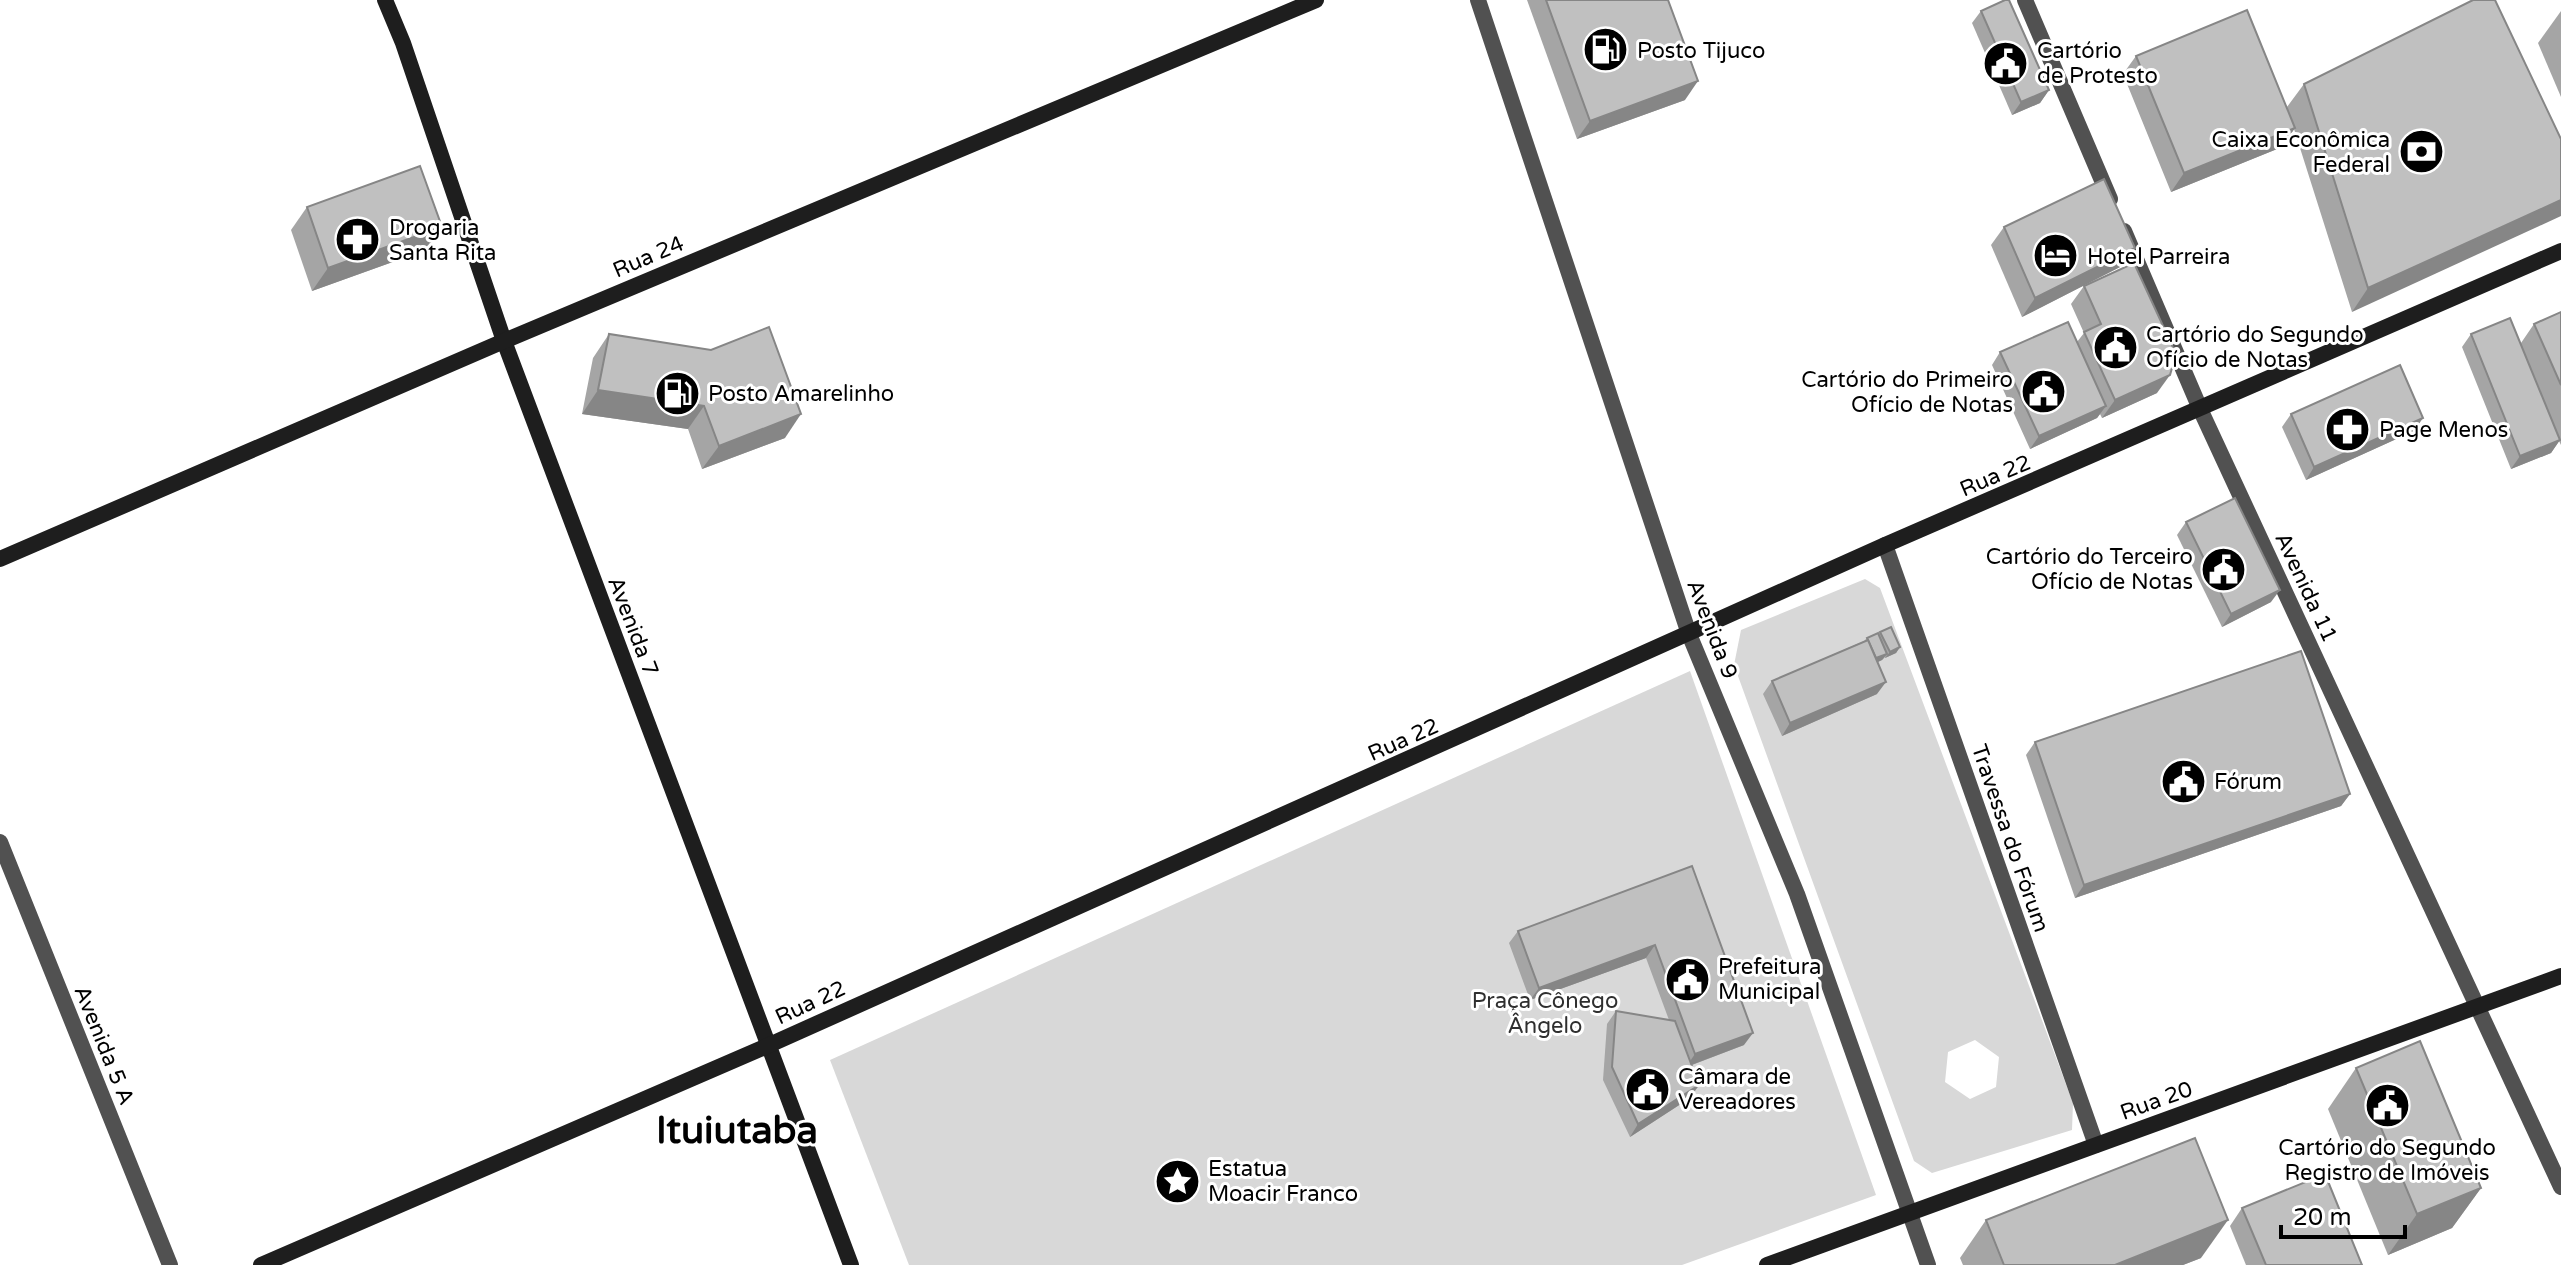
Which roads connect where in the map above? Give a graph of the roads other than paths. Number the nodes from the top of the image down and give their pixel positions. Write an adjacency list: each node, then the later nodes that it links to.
1 (385, 0): 6 (street, Avenida 7)
2 (1316, 0): 6 (street, Rua 24)
3 (1478, 0): 10 (street, Avenida 9)
4 (2025, 0): 7 (street, Avenida 11)
5 (2561, 251): 7 (street, Rua 22)
6 (504, 341): 9 (street, Rua 24); 14 (street, Avenida 7)
7 (2201, 411): 8 (street, Rua 22); 13 (street, Avenida 11)
8 (1885, 545): 10 (street, Rua 22); 15 (street, Travessa do Fórum)
9 (0, 559)
10 (1689, 634): 14 (street, Rua 22); 17 (street, Avenida 9)
11 (0, 842): 18 (street, Avenida 5 A)
12 (2561, 976): 13 (street, Rua 20)
13 (2478, 1008): 15 (street, Rua 20); 16 (street, Avenida 11)
14 (767, 1046): 19 (street, Rua 22); 20 (street, Avenida 7)
15 (2096, 1145): 17 (street, Rua 20)
16 (2561, 1187)
17 (1909, 1212): 21 (street, Rua 20); 22 (street, Avenida 9)
18 (170, 1265)
19 (261, 1265)
20 (851, 1265)
21 (1767, 1265)
22 (1928, 1265)

